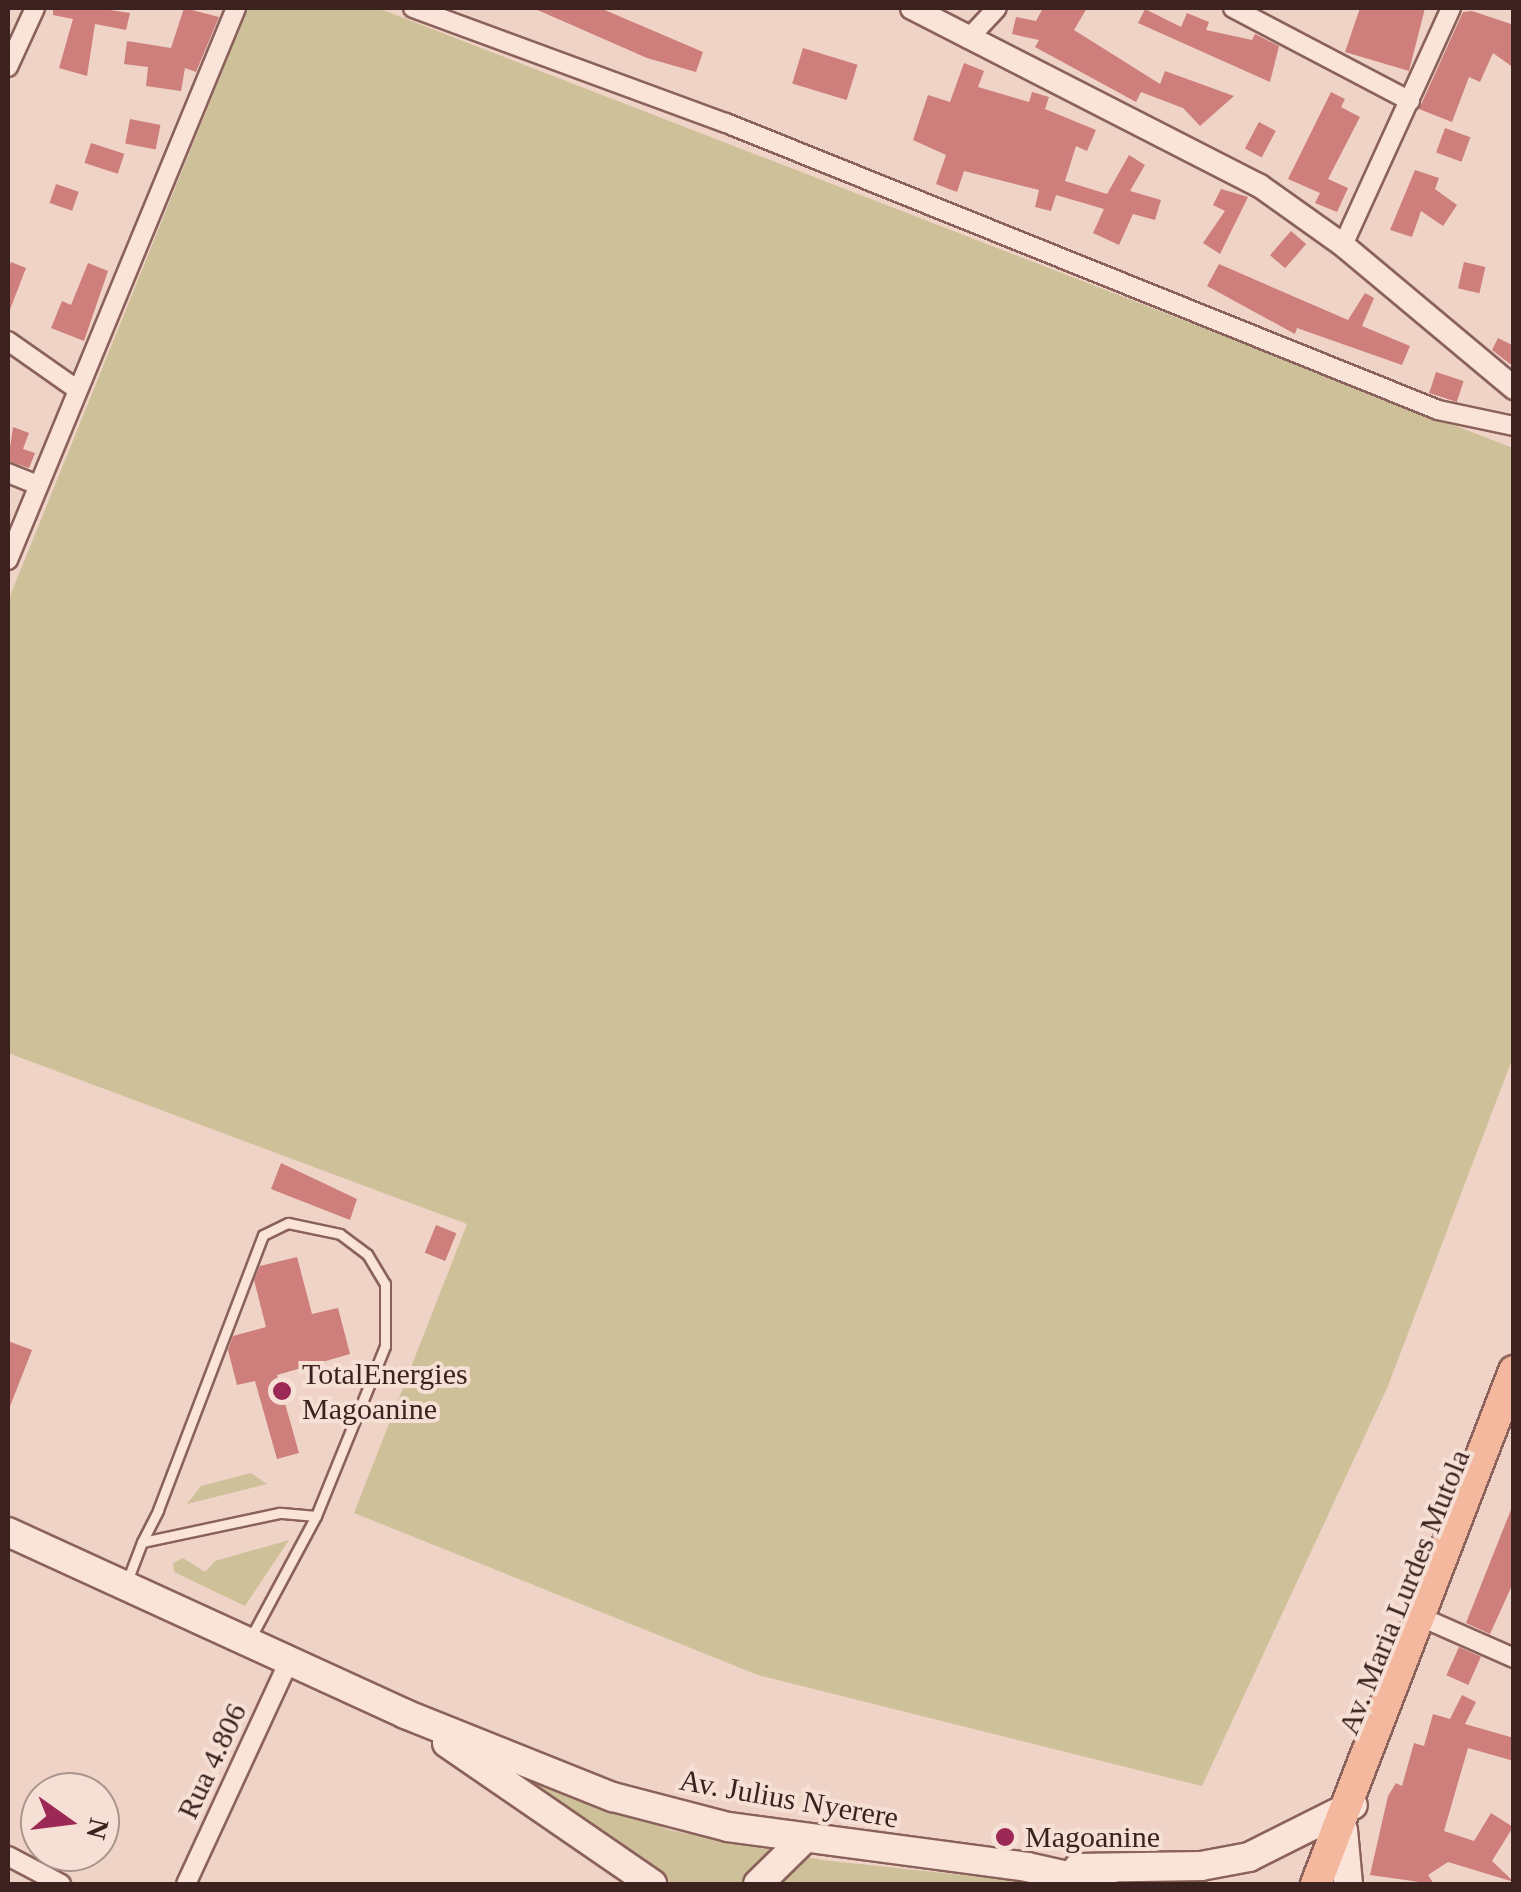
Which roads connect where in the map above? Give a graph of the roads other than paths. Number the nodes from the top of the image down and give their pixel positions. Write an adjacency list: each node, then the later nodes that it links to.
1 (35, 8): 9 (street)
2 (236, 8): 14 (street)
3 (413, 8): 15 (street)
4 (912, 8): 8 (street)
5 (997, 8): 8 (street)
6 (1232, 8): 10 (street)
7 (1451, 8): 10 (street)
8 (968, 39): 11 (street)
9 (8, 67)
10 (1410, 101): 11 (street)
11 (1343, 245): 13 (street)
12 (8, 341): 14 (street)
13 (1514, 388)
14 (78, 390): 17 (street)
15 (1514, 426)
16 (8, 473): 17 (street)
17 (38, 485): 18 (street)
18 (9, 554)
19 (1514, 1370): 40 (main road)
20 (1514, 1404): 25 (main road, Av. Maria Lurdes Mutola)
21 (316, 1516): 23 (lane); 23 (lane); 26 (lane)
22 (8, 1532): 24 (main road, Av. Julius Nyerere)
23 (142, 1542): 24 (lane)
24 (125, 1586): 26 (main road, Av. Julius Nyerere)
25 (1430, 1621): 27 (street); 30 (main road, Av. Maria Lurdes Mutola)
26 (248, 1643): 28 (main road, Av. Julius Nyerere)
27 (1514, 1658)
28 (289, 1661): 29 (main road, Av. Julius Nyerere); 35 (street, Rua 4.806)
29 (404, 1714): 31 (main road, Av. Julius Nyerere); 36 (main road, Av. Julius Nyerere)
30 (1348, 1818): 33 (main road); 39 (main road); 41 (main road)
31 (804, 1839): 33 (main road, Av. Julius Nyerere); 37 (main road)
32 (8, 1856): 34 (street)
33 (1014, 1865): 38 (main road, Av. Julius Nyerere)
34 (62, 1884)
35 (186, 1884)
36 (652, 1884)
37 (758, 1884)
38 (1103, 1884)
39 (1298, 1884)
40 (1316, 1884)
41 (1348, 1884)

